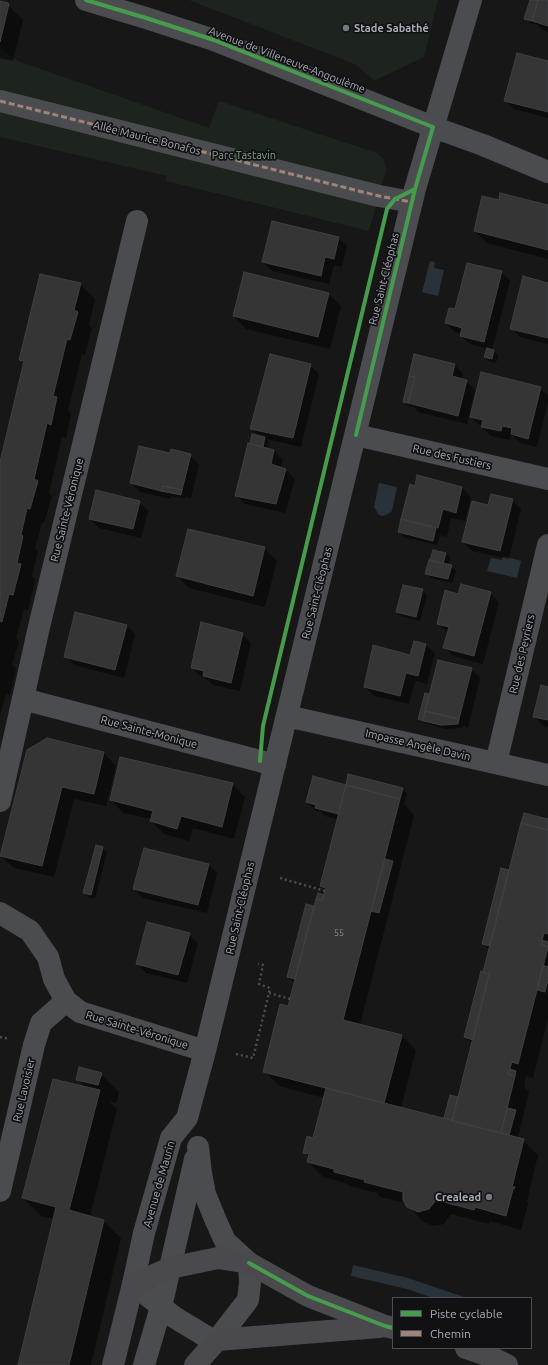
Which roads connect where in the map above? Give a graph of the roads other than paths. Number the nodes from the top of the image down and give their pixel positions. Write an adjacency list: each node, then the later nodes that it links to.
1 (86, 0): 4 (street, Avenue de Villeneuve-Angoulème)
2 (471, 0): 4 (street, Rue Saint-Cléophas)
3 (0, 101): 6 (street, Allée Maurice Bonafos)
4 (433, 127): 5 (street, Avenue de Villeneuve-Angoulème); 6 (street, Rue Saint-Cléophas)
5 (548, 172)
6 (412, 202): 8 (street, Rue Saint-Cléophas)
7 (136, 221): 11 (street, Rue Sainte-Véronique)
8 (356, 435): 9 (street, Rue des Fustiers); 12 (street, Rue Saint-Cléophas)
9 (548, 479)
10 (548, 545): 13 (street, Rue des Peyriers)
11 (23, 699): 14 (street, Rue Sainte-Monique); 16 (street, Rue Sainte-Véronique)
12 (287, 716): 13 (street, Impasse Angèle Davin); 14 (street, Rue Saint-Cléophas)
13 (496, 763): 15 (street, Impasse Angèle Davin)
14 (275, 765): 19 (street, Rue Saint-Cléophas)
15 (548, 775)
16 (0, 801)
17 (0, 913): 18 (street, Rue Sainte-Véronique)
18 (66, 1001): 19 (street, Rue Sainte-Véronique); 22 (street, Rue Lavoisier)
19 (205, 1051): 20 (street, Rue Saint-Cléophas)
20 (187, 1118): 21 (street); 25 (street, Avenue de Maurin)
21 (198, 1146): 23 (street); 24 (street)
22 (0, 1191)
23 (250, 1263): 24 (street); 27 (street); 28 (street)
24 (170, 1268): 25 (street); 26 (street)
25 (133, 1284): 26 (street); 30 (street, Avenue de Maurin)
26 (161, 1307): 28 (street); 31 (street)
27 (389, 1327): 28 (street)
28 (218, 1340): 32 (street)
29 (469, 1349): 33 (street)
30 (113, 1365)
31 (144, 1365)
32 (195, 1365)
33 (507, 1365)

